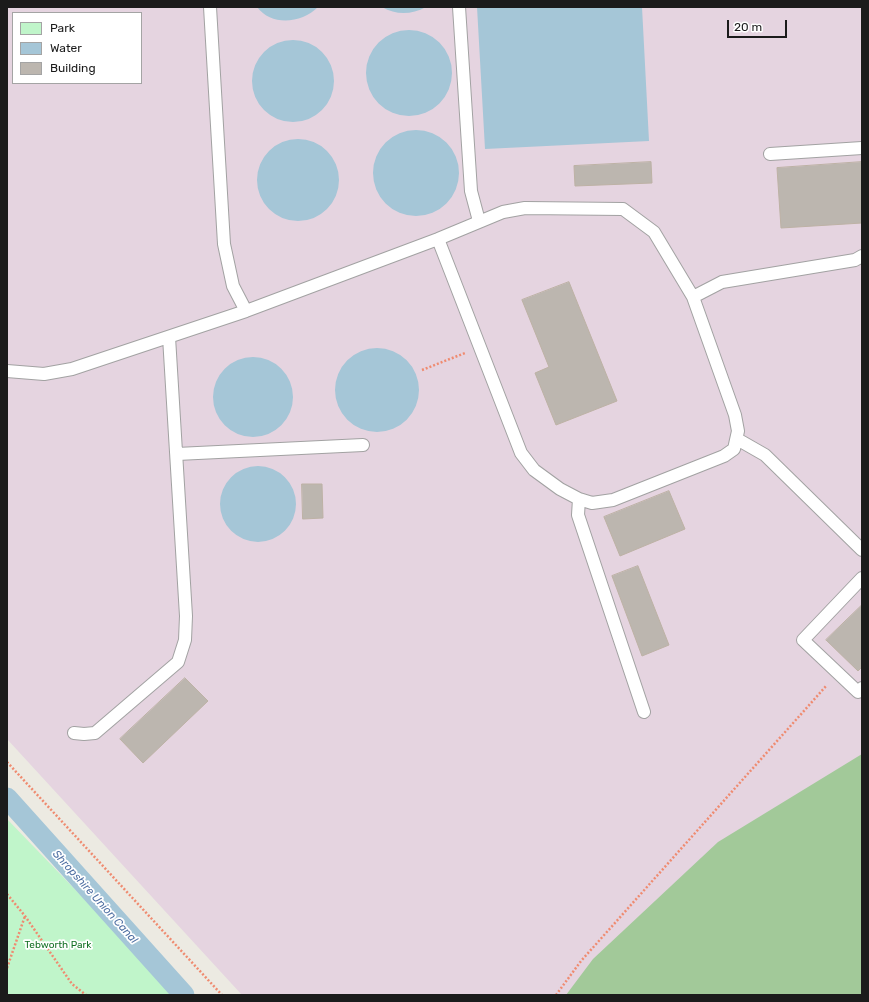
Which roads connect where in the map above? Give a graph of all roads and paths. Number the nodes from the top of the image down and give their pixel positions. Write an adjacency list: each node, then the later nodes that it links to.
1 (210, 7): 9 (lane)
2 (459, 7): 5 (lane)
3 (862, 148): 4 (lane)
4 (770, 154)
5 (479, 221): 6 (lane); 8 (lane)
6 (438, 239): 9 (lane); 11 (lane)
7 (862, 256): 8 (lane)
8 (693, 297): 14 (lane)
9 (246, 311): 10 (lane)
10 (169, 337): 13 (lane); 16 (lane)
11 (481, 347): 12 (path); 17 (lane)
12 (422, 370)
13 (7, 371)
14 (737, 439): 17 (lane); 18 (lane)
15 (363, 445): 16 (lane)
16 (177, 454): 23 (lane)
17 (578, 499): 22 (lane)
18 (862, 550)
19 (862, 578): 20 (lane)
20 (838, 673): 21 (lane); 30 (path)
21 (862, 688)
22 (644, 712)
23 (74, 733)
24 (7, 762): 29 (path)
25 (7, 894): 26 (path)
26 (25, 916): 27 (path); 28 (path)
27 (7, 968)
28 (86, 995)
29 (222, 995)
30 (556, 995)

